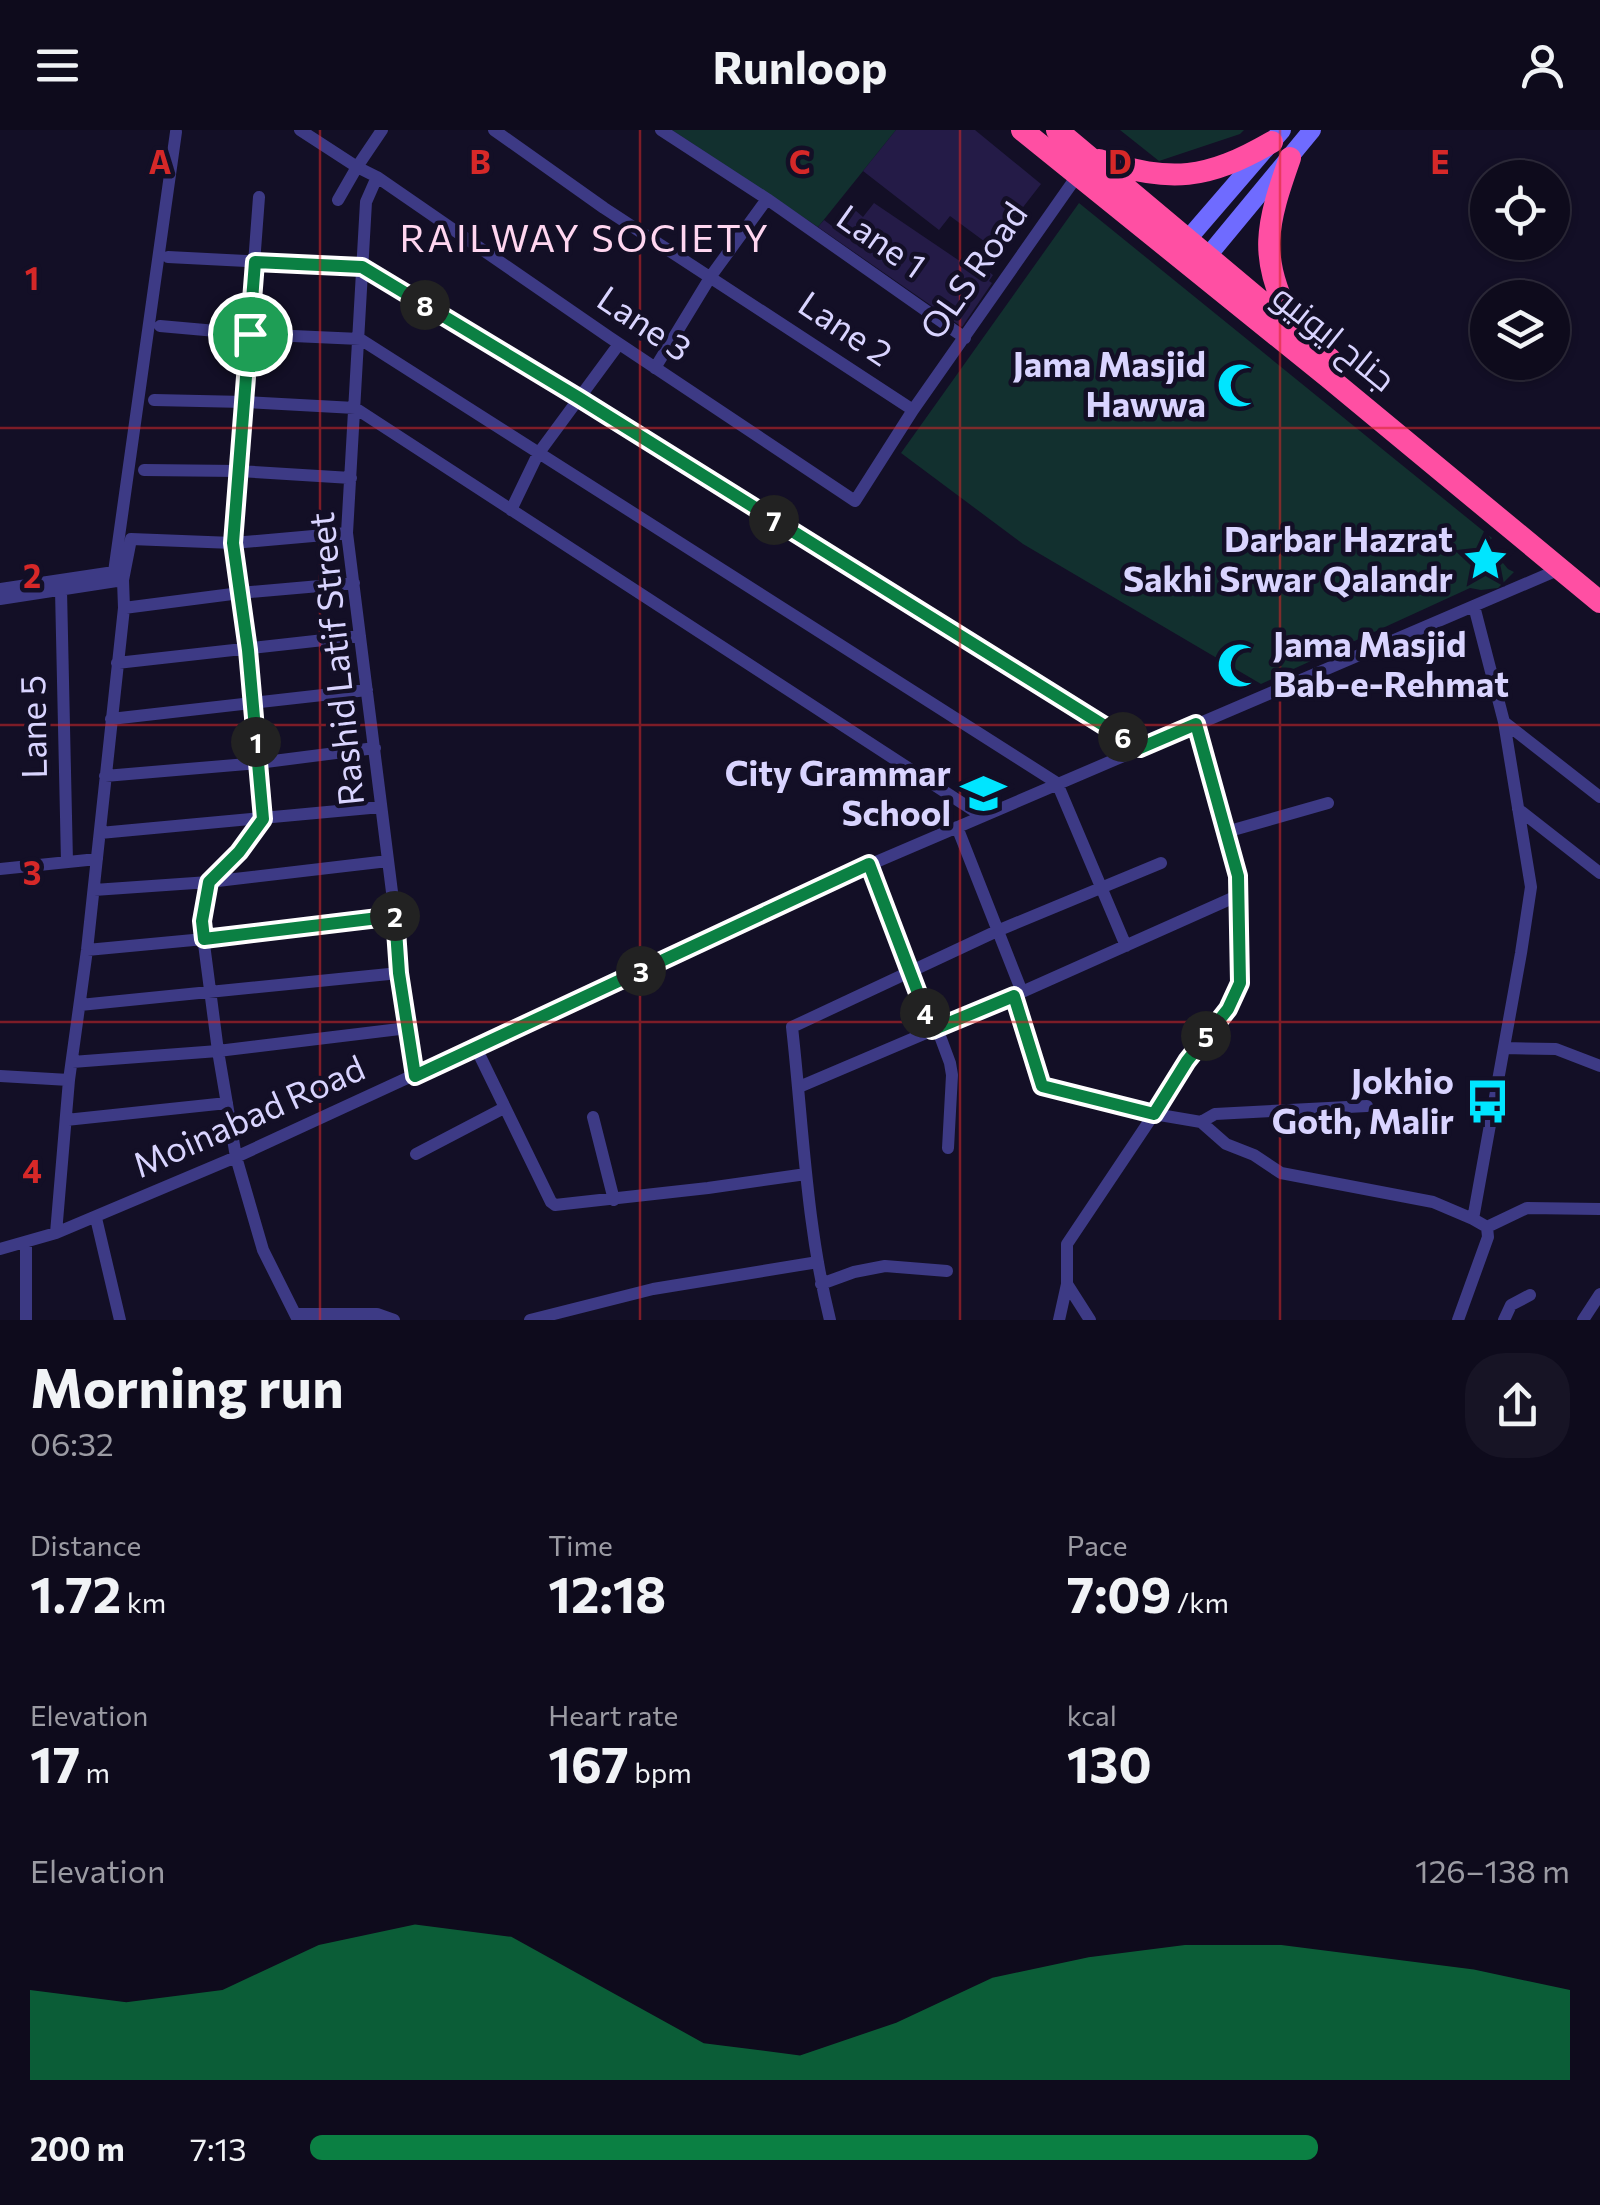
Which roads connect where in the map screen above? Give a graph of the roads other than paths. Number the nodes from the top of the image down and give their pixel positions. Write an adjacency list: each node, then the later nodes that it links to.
1 (300, 130): 11 (street, Lane 3)
2 (382, 130): 11 (street)
3 (494, 130): 21 (street, Lane 2)
4 (662, 130): 14 (street, Lane 1)
5 (1022, 130): 10 (highway, جناح ایونیو)
6 (1056, 130): 10 (highway, جناح ایونیو)
7 (1312, 130): 9 (main road)
8 (176, 132): 46 (street)
9 (1281, 143): 10 (highway); 16 (main road); 18 (main road); 24 (highway)
10 (1082, 166): 16 (highway, جناح ایونیو); 25 (street, OLS Road)
11 (356, 167): 12 (street, Lane 3); 15 (street)
12 (377, 176): 20 (street, Rashid Latif Street); 27 (street, Lane 3)
13 (259, 196): 19 (street)
14 (767, 199): 21 (street); 25 (street, Lane 1)
15 (338, 200)
16 (1181, 248): 18 (highway, جناح ایونیو); 42 (highway, جناح ایونیو)
17 (168, 257): 19 (street)
18 (1207, 257): 24 (highway, جناح ایونیو)
19 (255, 262): 20 (street); 23 (street)
20 (362, 267): 26 (street, Rashid Latif Street); 29 (street)
21 (712, 276): 28 (street); 33 (street, Lane 2)
22 (160, 326): 23 (street)
23 (250, 334): 26 (street); 31 (street)
24 (1299, 334): 45 (highway, جناح ایونیو)
25 (964, 338): 33 (street, OLS Road)
26 (360, 339): 32 (street, Rashid Latif Street); 34 (street)
27 (618, 344): 28 (street, Lane 3); 29 (street)
28 (655, 368): 38 (street, Lane 3)
29 (579, 398): 34 (street); 62 (street)
30 (154, 400): 31 (street)
31 (245, 402): 32 (street); 36 (street)
32 (355, 408): 37 (street, Rashid Latif Street); 39 (street)
33 (913, 410): 38 (street, OLS Road)
34 (538, 454): 39 (street); 65 (street)
35 (144, 470): 36 (street)
36 (239, 471): 37 (street); 41 (street)
37 (351, 478): 40 (street, Rashid Latif Street)
38 (854, 501)
39 (512, 510): 70 (street)
40 (348, 533): 41 (street); 44 (street, Rashid Latif Street)
41 (233, 543): 43 (street); 48 (street)
42 (1560, 569): 50 (highway, جناح ایونیو); 51 (street, Moinabad Road)
43 (123, 580): 47 (street); 52 (street)
44 (354, 584): 48 (street); 53 (street, Rashid Latif Street)
45 (1600, 584)
46 (0, 589)
47 (61, 590): 49 (street); 77 (street, Lane 5)
48 (240, 593): 52 (street); 54 (street)
49 (0, 600)
50 (1600, 602)
51 (1474, 606): 59 (street); 60 (street, Moinabad Road)
52 (124, 608): 55 (street)
53 (360, 636): 54 (street); 56 (street, Rashid Latif Street)
54 (248, 650): 55 (street); 57 (street)
55 (118, 663): 58 (street)
56 (367, 690): 57 (street); 61 (street, Rashid Latif Street)
57 (253, 704): 58 (street); 63 (street)
58 (110, 719): 64 (street)
59 (1504, 722): 66 (street); 69 (street)
60 (1196, 724): 62 (street, Moinabad Road); 73 (street)
61 (375, 748): 63 (street); 68 (street, Rashid Latif Street)
62 (1140, 748): 65 (street, Moinabad Road)
63 (258, 763): 64 (street); 71 (street)
64 (105, 776): 74 (street)
65 (1057, 783): 70 (street, Moinabad Road); 83 (street)
66 (1600, 797)
67 (1328, 803): 73 (street)
68 (382, 806): 71 (street); 76 (street, Rashid Latif Street)
69 (1518, 809): 81 (street); 99 (street)
70 (982, 816): 72 (street, Moinabad Road)
71 (263, 819): 74 (street); 82 (street)
72 (956, 827): 79 (street, Moinabad Road); 87 (street)
73 (1226, 832): 85 (street)
74 (100, 834): 75 (street)
75 (97, 859): 77 (street); 84 (street)
76 (388, 861): 82 (street); 86 (street, Rashid Latif Street)
77 (67, 862): 80 (street)
78 (1160, 863): 83 (street)
79 (869, 864): 91 (street); 98 (street, Moinabad Road)
80 (0, 869)
81 (1600, 872)
82 (209, 882): 84 (street); 88 (street)
83 (1101, 888): 87 (street); 89 (street)
84 (94, 890): 90 (street)
85 (1237, 896): 89 (street); 110 (street)
86 (395, 916): 88 (street); 92 (street, Rashid Latif Street)
87 (997, 931): 91 (street); 94 (street)
88 (204, 939): 90 (street); 93 (street)
89 (1126, 946): 94 (street)
90 (87, 950): 95 (street)
91 (909, 972): 97 (street); 106 (street)
92 (399, 973): 93 (street); 96 (street, Rashid Latif Street)
93 (211, 993): 95 (street); 100 (street)
94 (1018, 994): 97 (street); 110 (street)
95 (80, 1004): 101 (street)
96 (408, 1028): 100 (street); 104 (street, Rashid Latif Street)
97 (935, 1029): 106 (street); 114 (street)
98 (476, 1048): 104 (street, Moinabad Road); 109 (street)
99 (1504, 1048): 102 (street); 121 (street)
100 (218, 1051): 101 (street); 107 (street)
101 (72, 1062): 105 (street)
102 (1600, 1066)
103 (0, 1076): 105 (street)
104 (415, 1076): 116 (street, Moinabad Road)
105 (69, 1080): 112 (street)
106 (799, 1087): 117 (street)
107 (227, 1104): 112 (street); 116 (street)
108 (1366, 1106): 113 (street)
109 (504, 1108): 115 (street); 118 (street)
110 (1154, 1114): 113 (street); 129 (street)
111 (593, 1118): 118 (street)
112 (66, 1120): 123 (street)
113 (1201, 1122): 121 (street)
114 (948, 1148)
115 (416, 1154)
116 (236, 1157): 120 (street, Moinabad Road); 132 (street)
117 (806, 1174): 118 (street); 126 (street)
118 (614, 1200)
119 (1600, 1210): 122 (street)
120 (96, 1218): 123 (street, Moinabad Road); 134 (street)
121 (1473, 1219): 122 (street)
122 (1486, 1227): 140 (street)
123 (56, 1233): 124 (street, Moinabad Road)
124 (26, 1242): 125 (street, Moinabad Road); 133 (street)
125 (0, 1249)
126 (818, 1262): 128 (street); 136 (street)
127 (947, 1271): 128 (street)
128 (821, 1284): 137 (street)
129 (1068, 1284): 138 (street); 139 (street)
130 (1530, 1294): 141 (street)
131 (1600, 1294): 142 (street)
132 (297, 1317): 135 (street)
133 (26, 1320)
134 (120, 1320)
135 (394, 1320)
136 (530, 1320)
137 (830, 1320)
138 (1059, 1320)
139 (1090, 1320)
140 (1458, 1320)
141 (1504, 1320)
142 (1582, 1320)

